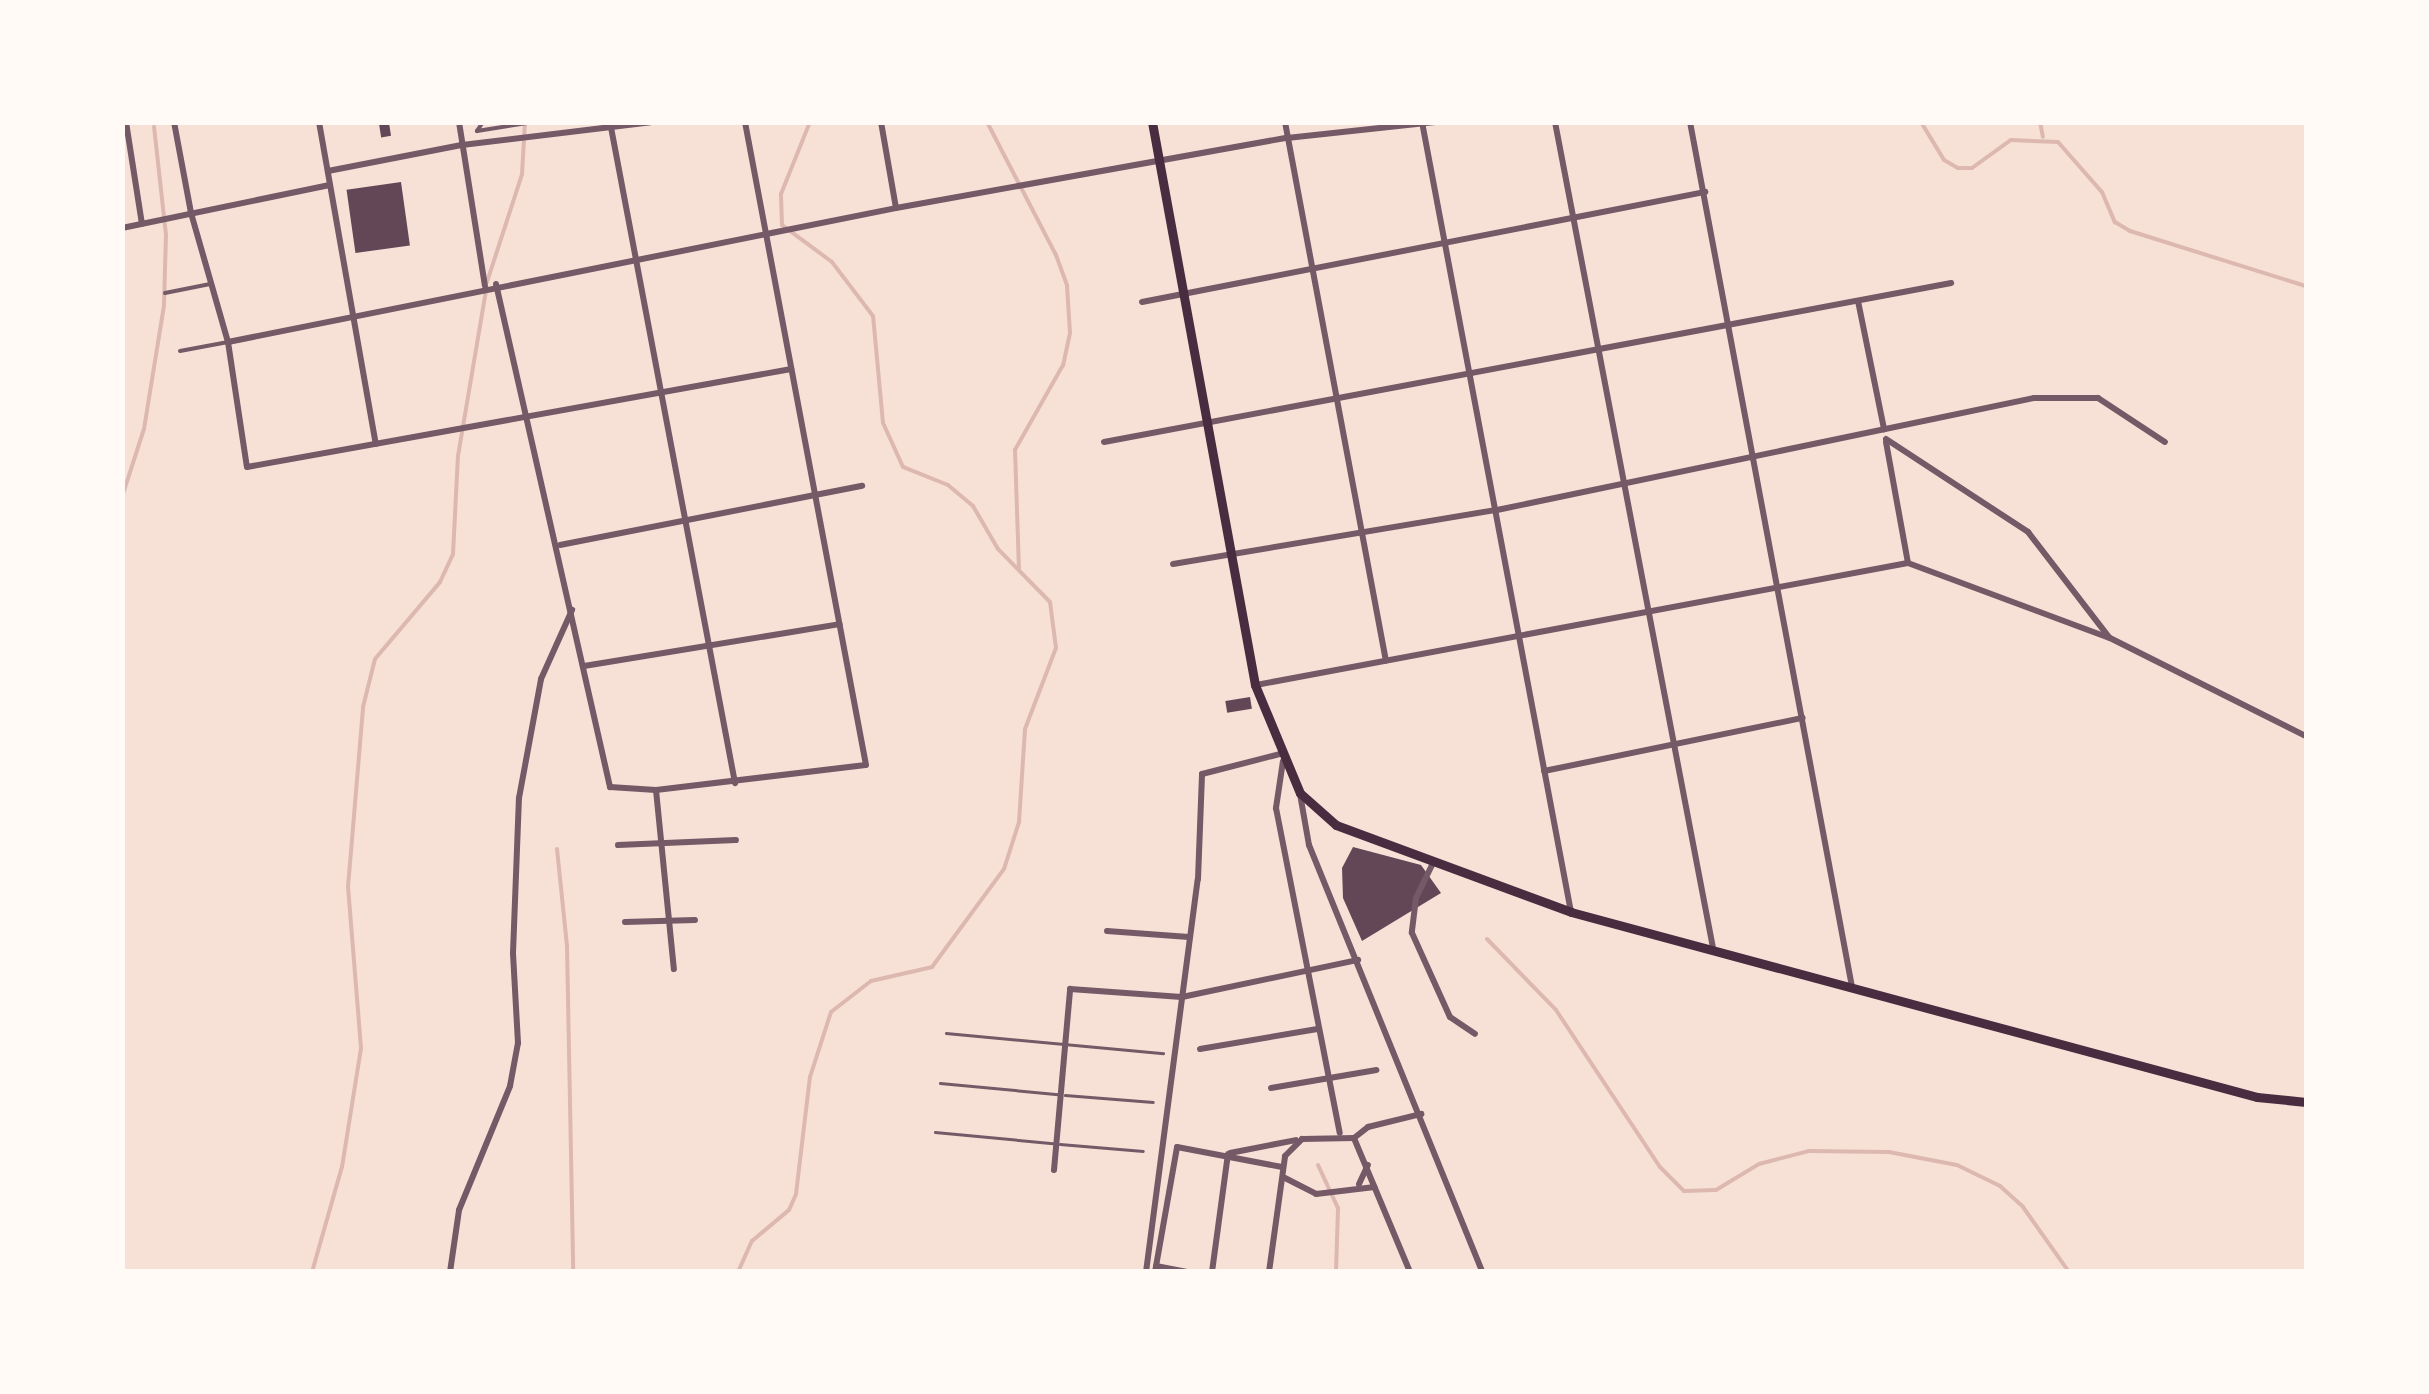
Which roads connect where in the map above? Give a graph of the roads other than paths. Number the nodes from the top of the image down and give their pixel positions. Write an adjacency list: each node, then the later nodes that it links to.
1 (126, 122): 21 (street)
2 (174, 122): 27 (street)
3 (319, 122): 23 (street)
4 (459, 122): 20 (street)
5 (482, 122): 6 (street)
6 (532, 122)
7 (597, 122): 18 (street)
8 (650, 122): 17 (street)
9 (746, 122): 31 (street)
10 (881, 122): 26 (street)
11 (1152, 122): 22 (main road)
12 (1285, 122): 19 (street)
13 (1434, 122): 16 (street)
14 (1556, 122): 28 (street)
15 (1690, 122): 25 (street)
16 (1422, 124): 19 (street); 32 (street)
17 (611, 127): 18 (street); 33 (street)
18 (598, 132): 20 (street)
19 (1288, 138): 22 (street); 34 (street)
20 (462, 146): 23 (street); 38 (street)
21 (127, 154): 29 (street)
22 (1160, 164): 26 (street); 40 (main road)
23 (328, 171): 24 (street)
24 (330, 185): 27 (street); 43 (street)
25 (1706, 192): 28 (street); 44 (street)
26 (896, 208): 31 (street)
27 (190, 214): 29 (street); 35 (street)
28 (1576, 216): 32 (street); 46 (street)
29 (142, 224): 30 (street)
30 (122, 228)
31 (766, 235): 33 (street); 48 (street)
32 (1446, 247): 34 (street); 49 (street)
33 (636, 260): 36 (street); 50 (street)
34 (1314, 268): 40 (street); 51 (street)
35 (211, 284): 39 (street); 45 (street)
36 (496, 284): 38 (street); 52 (street)
37 (1951, 284): 41 (street)
38 (485, 286): 43 (street)
39 (166, 293)
40 (1183, 294): 42 (street); 53 (main road)
41 (1858, 301): 44 (street); 54 (street)
42 (1142, 302)
43 (353, 313): 45 (street); 58 (street)
44 (1731, 324): 46 (street); 59 (street)
45 (228, 342): 47 (street); 58 (street)
46 (1600, 349): 49 (street); 60 (street)
47 (180, 351)
48 (791, 369): 50 (street); 62 (street)
49 (1473, 378): 51 (street); 63 (street)
50 (660, 388): 52 (street); 64 (street)
51 (1336, 399): 53 (street); 65 (street)
52 (531, 416): 58 (street); 66 (street)
53 (1206, 423): 56 (street); 67 (main road)
54 (1884, 429): 55 (street); 57 (street); 59 (street)
55 (1886, 439): 69 (street); 74 (street)
56 (1104, 442)
57 (2165, 442)
58 (376, 444)
59 (1754, 457): 60 (street); 70 (street)
60 (1623, 481): 63 (street); 72 (street)
61 (862, 486): 62 (street)
62 (815, 496): 64 (street); 73 (street)
63 (1497, 510): 65 (street); 75 (street)
64 (686, 520): 66 (street); 76 (street)
65 (1364, 529): 67 (street); 77 (street)
66 (560, 545): 71 (street)
67 (1232, 554): 68 (street); 79 (main road)
68 (1173, 564)
69 (1908, 564): 70 (street); 74 (street)
70 (1779, 588): 72 (street); 80 (street)
71 (573, 610): 78 (street); 134 (street)
72 (1646, 612): 75 (street); 82 (street)
73 (840, 624): 76 (street); 85 (street)
74 (2110, 638): 81 (street)
75 (1520, 640): 77 (street); 84 (street)
76 (710, 649): 78 (street); 85 (street)
77 (1386, 661): 79 (street)
78 (584, 666): 86 (street)
79 (1255, 685): 83 (main road)
80 (1803, 718): 82 (street); 102 (street)
81 (2306, 736)
82 (1671, 742): 84 (street); 98 (street)
83 (1282, 757): 87 (main road); 97 (street); 101 (street)
84 (1544, 772): 92 (street)
85 (735, 783): 86 (street)
86 (656, 790): 89 (street)
87 (1300, 793): 91 (main road); 99 (street)
88 (736, 840): 89 (street)
89 (664, 843): 90 (street); 95 (street)
90 (618, 845)
91 (1433, 864): 92 (main road); 106 (street)
92 (1571, 912): 98 (main road)
93 (694, 920): 95 (street)
94 (625, 922): 95 (street)
95 (671, 922): 100 (street)
96 (1107, 932): 97 (street)
97 (1189, 938): 103 (street)
98 (1714, 948): 102 (main road)
99 (1358, 960): 101 (street); 117 (street)
100 (674, 969)
101 (1306, 974): 103 (street); 104 (street)
102 (1852, 986): 116 (main road)
103 (1182, 998): 107 (street); 135 (street)
104 (1318, 1028): 108 (street); 111 (street)
105 (946, 1033): 107 (lane)
106 (1475, 1034)
107 (1066, 1044): 109 (lane); 114 (street)
108 (1200, 1049)
109 (1163, 1053)
110 (1376, 1070): 111 (street)
111 (1327, 1078): 113 (street); 119 (street)
112 (940, 1083): 114 (lane)
113 (1271, 1088)
114 (1061, 1094): 115 (lane); 122 (street)
115 (1153, 1102)
116 (2306, 1102)
117 (1421, 1114): 121 (street); 140 (street)
118 (935, 1132): 122 (lane)
119 (1340, 1133): 120 (street); 121 (street)
120 (1302, 1138): 124 (street); 126 (street)
121 (1354, 1138): 125 (street)
122 (1056, 1143): 123 (lane); 127 (street)
123 (1144, 1151)
124 (1228, 1154): 126 (street); 133 (street); 137 (street)
125 (1368, 1165): 129 (street); 130 (street)
126 (1282, 1167): 128 (street)
127 (1054, 1170)
128 (1284, 1177): 131 (street); 132 (street)
129 (1359, 1184): 130 (street); 131 (street)
130 (1376, 1187): 139 (street)
131 (1297, 1190): 132 (street)
132 (1281, 1197): 138 (street)
133 (1156, 1269): 136 (street)
134 (450, 1272)
135 (1146, 1272)
136 (1188, 1272)
137 (1212, 1272)
138 (1269, 1272)
139 (1410, 1272)
140 (1482, 1272)

